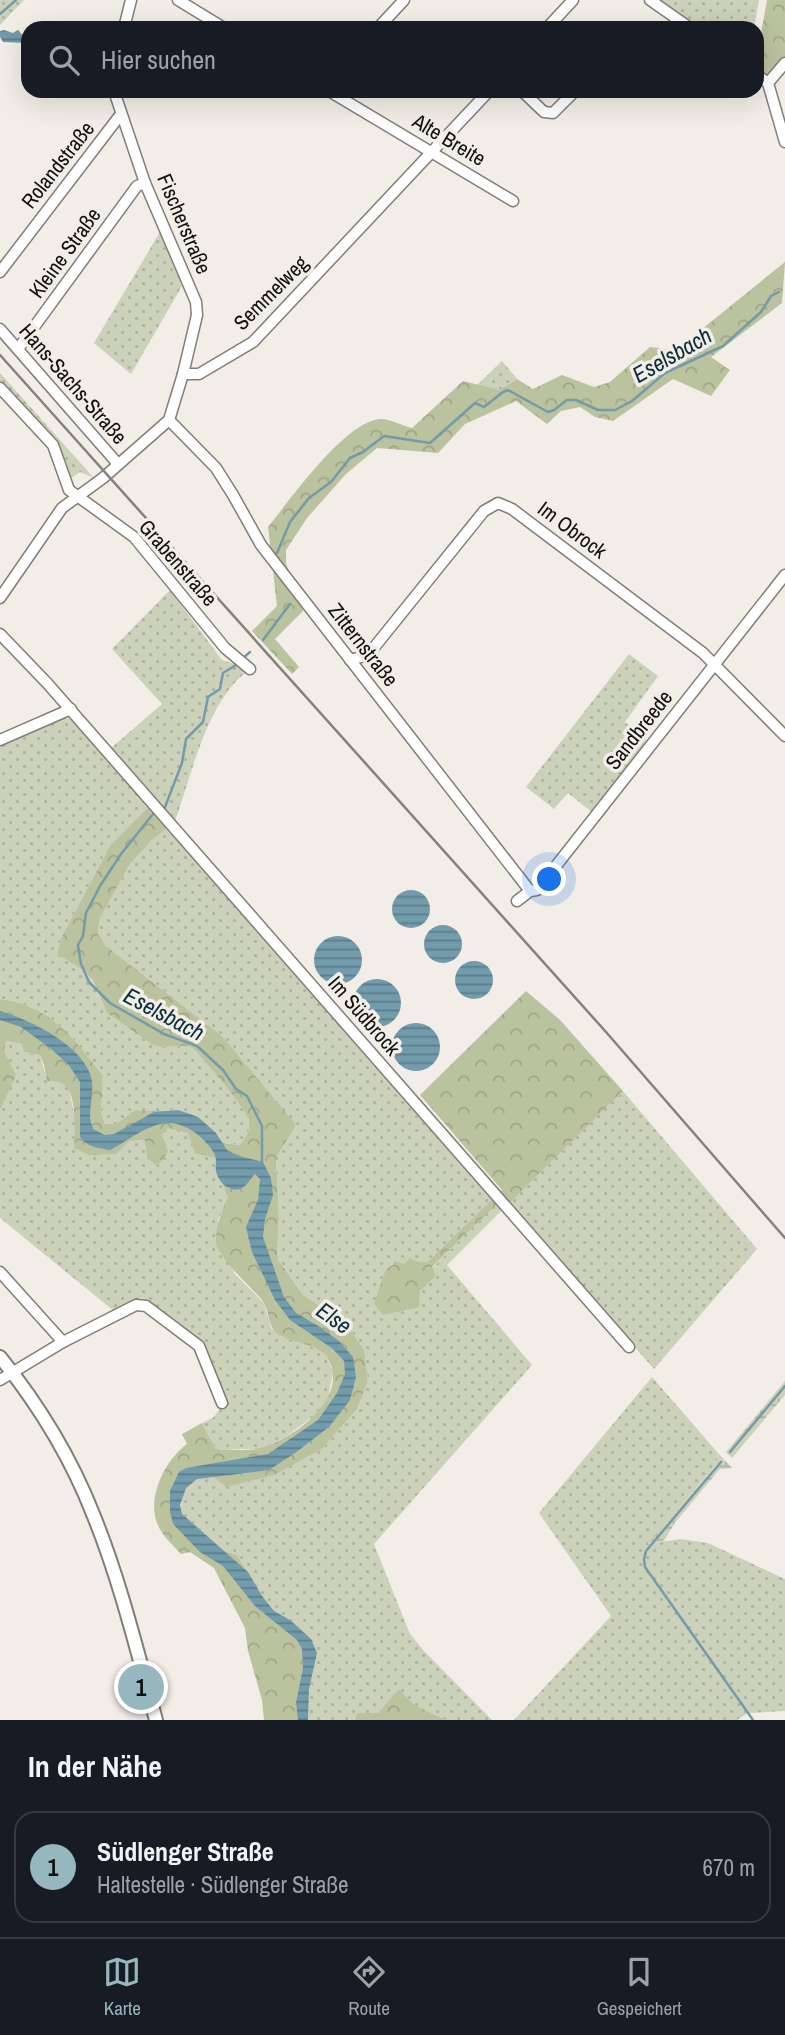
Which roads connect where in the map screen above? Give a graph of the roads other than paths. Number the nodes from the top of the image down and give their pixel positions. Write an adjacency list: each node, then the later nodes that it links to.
1 (131, 0): 6 (street)
2 (178, 0): 7 (street)
3 (404, 0): 8 (street)
4 (573, 0): 9 (street)
5 (650, 0): 10 (street)
6 (126, 21)
7 (212, 21)
8 (384, 21)
9 (554, 21)
10 (680, 21)
11 (785, 63): 13 (street)
12 (764, 80): 13 (street)
13 (768, 83): 20 (street)
14 (116, 98): 19 (street, Fischerstraße)
15 (342, 98): 21 (street, Alte Breite)
16 (482, 98): 21 (street, Semmelweg)
17 (530, 98): 18 (street)
18 (568, 98)
19 (121, 114): 22 (street, Fischerstraße); 24 (street, Rolandstraße)
20 (785, 142)
21 (432, 152): 23 (street, Alte Breite); 27 (street, Semmelweg)
22 (145, 183): 26 (street, Kleine Straße); 27 (street, Fischerstraße)
23 (513, 201)
24 (0, 272)
25 (0, 329): 26 (street, Hans-Sachs-Straße)
26 (18, 349): 30 (street, Hans-Sachs-Straße)
27 (183, 374): 29 (street)
28 (0, 388): 31 (street, Grabenstraße)
29 (169, 420): 30 (street); 35 (street, Zitternstraße)
30 (118, 464): 31 (street)
31 (77, 497): 33 (street); 37 (street, Grabenstraße)
32 (785, 575): 36 (street, Sandbreede)
33 (0, 598)
34 (0, 634): 38 (street, Im Südbrock)
35 (350, 660): 36 (street, Im Obrock); 41 (street, Zitternstraße)
36 (715, 665): 39 (street, Im Obrock); 41 (street, Sandbreede)
37 (250, 669)
38 (71, 709): 40 (street); 45 (street, Im Südbrock)
39 (785, 736)
40 (0, 740)
41 (530, 891): 42 (street, Sandbreede)
42 (517, 901)
43 (0, 1272): 44 (street)
44 (64, 1342): 47 (street); 49 (street)
45 (629, 1347)
46 (0, 1357): 47 (main road)
47 (13, 1373): 48 (street); 50 (main road)
48 (0, 1380)
49 (222, 1403)
50 (156, 1720)

